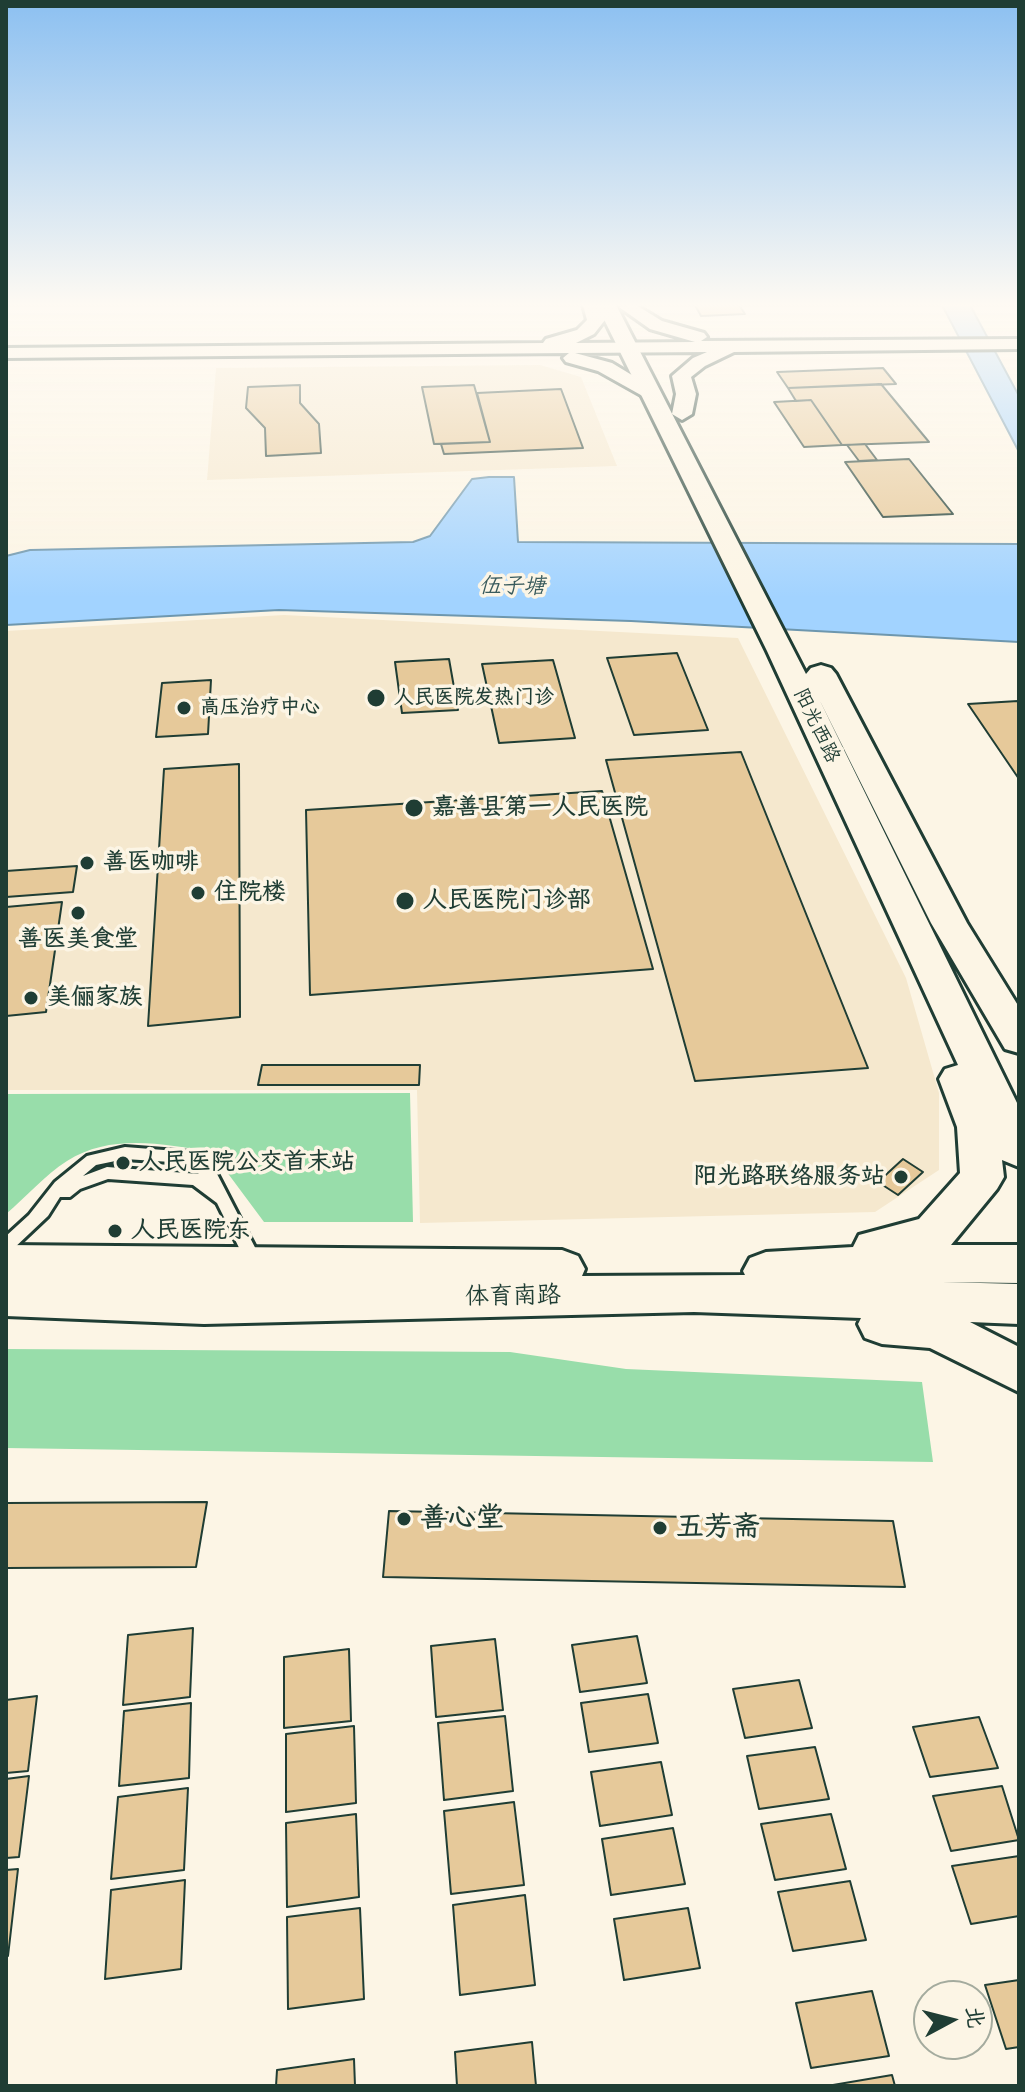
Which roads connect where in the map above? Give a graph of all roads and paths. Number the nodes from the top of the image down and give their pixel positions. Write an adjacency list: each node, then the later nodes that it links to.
1 (654, 403): 5 (main road, 阳光西路)
2 (673, 403): 4 (main road, 阳光西路)
3 (684, 403): 4 (street)
4 (682, 414): 5 (main road, 阳光西路)
5 (731, 528): 6 (main road, 阳光西路)
6 (795, 652): 7 (main road, 阳光西路); 8 (main road, 阳光西路)
7 (946, 994): 9 (main road, 阳光西路); 13 (main road)
8 (1019, 1039)
9 (1019, 1151)
10 (6, 1246): 14 (lane)
11 (6, 1264): 14 (main road, 体育南路)
12 (1019, 1264): 13 (main road, 体育南路)
13 (795, 1269): 14 (main road, 体育南路)
14 (255, 1285): 15 (main road, 体育南路); 16 (main road, 体育南路)
15 (694, 1293): 17 (main road, 体育南路); 18 (main road)
16 (6, 1297)
17 (1019, 1304)
18 (1019, 1371)

